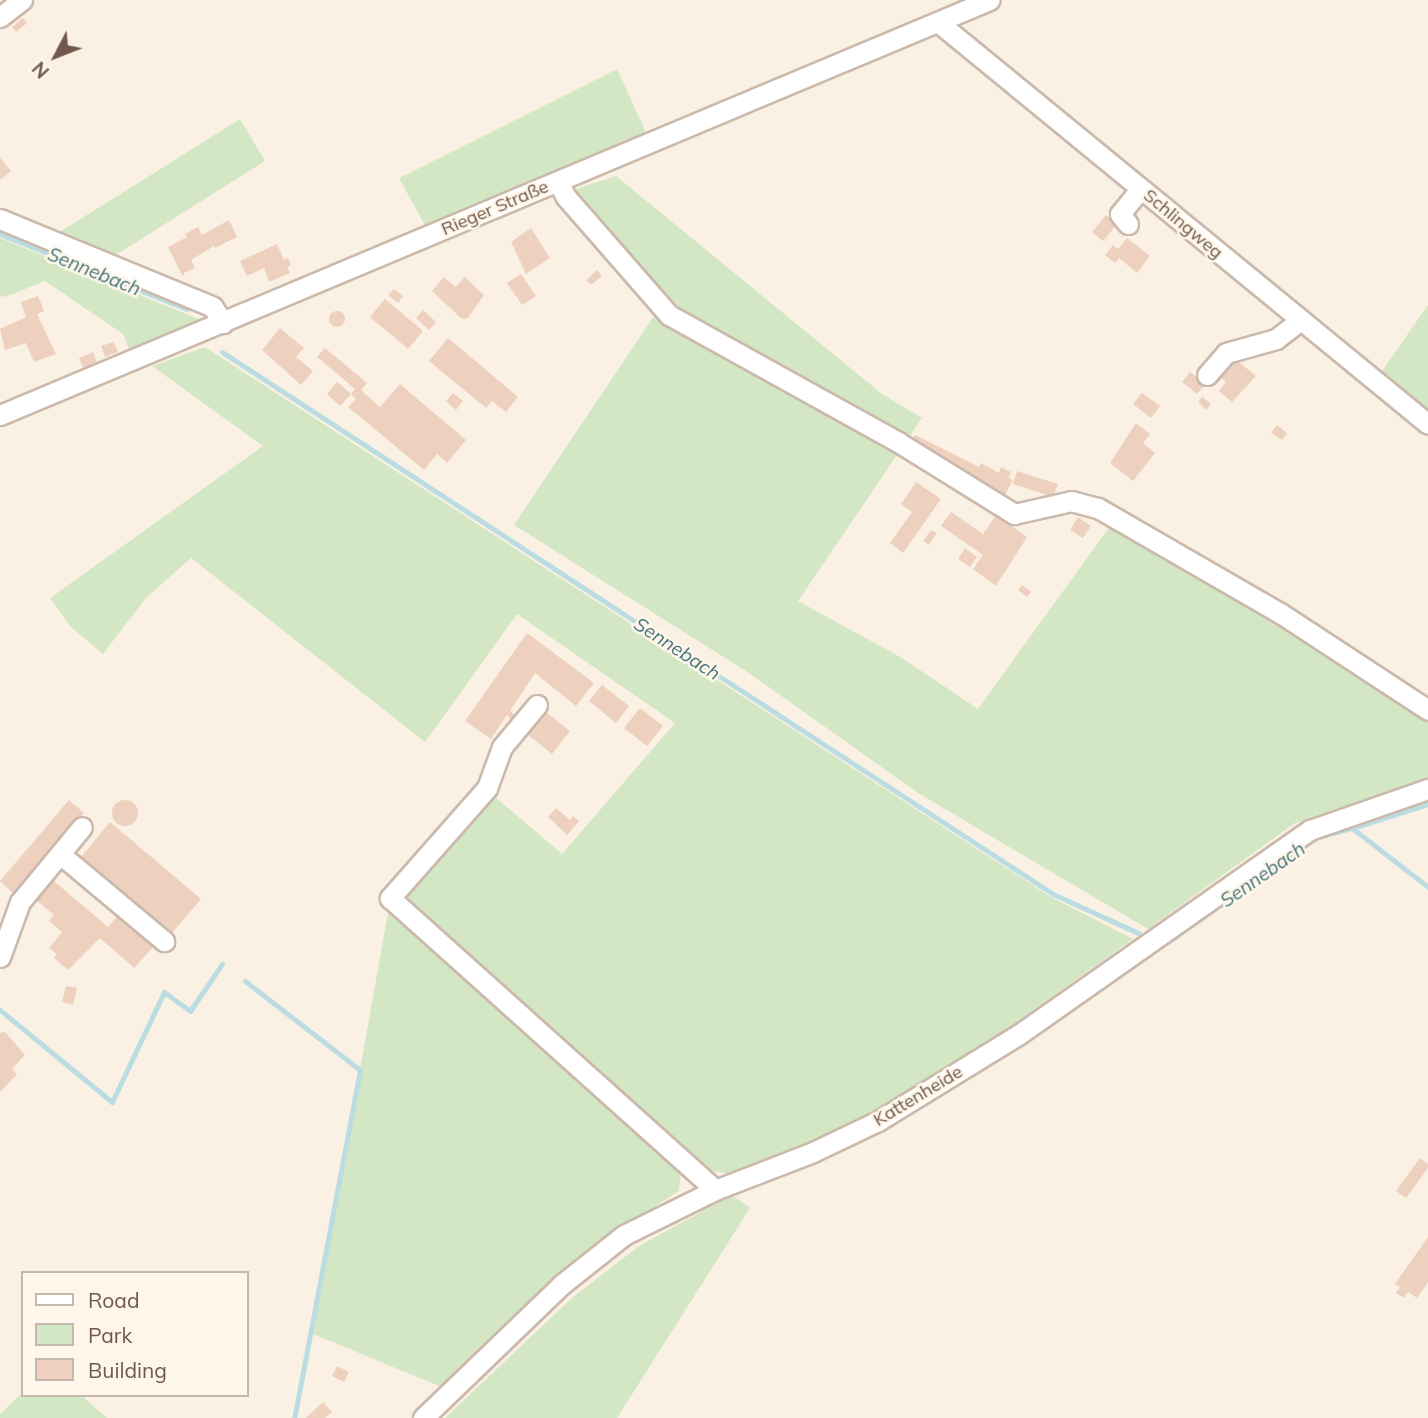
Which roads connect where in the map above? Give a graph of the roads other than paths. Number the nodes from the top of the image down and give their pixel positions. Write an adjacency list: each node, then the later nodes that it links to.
1 (22, 0): 3 (street)
2 (989, 0): 4 (street, Rieger Straße)
3 (0, 17)
4 (939, 23): 5 (street, Rieger Straße); 6 (street, Schlingweg)
5 (558, 182): 10 (street, Rieger Straße); 15 (street)
6 (1140, 189): 8 (street); 9 (street, Schlingweg)
7 (0, 219): 10 (street)
8 (1128, 225)
9 (1299, 321): 11 (street); 13 (street, Schlingweg)
10 (223, 323): 12 (street, Rieger Straße)
11 (1207, 376)
12 (0, 415)
13 (1428, 424)
14 (537, 705): 21 (street)
15 (1428, 710)
16 (1428, 789): 21 (street, Kattenheide)
17 (82, 827): 18 (street)
18 (60, 854): 19 (street); 20 (street)
19 (164, 941)
20 (0, 957)
21 (715, 1190): 22 (street, Kattenheide)
22 (423, 1418)

